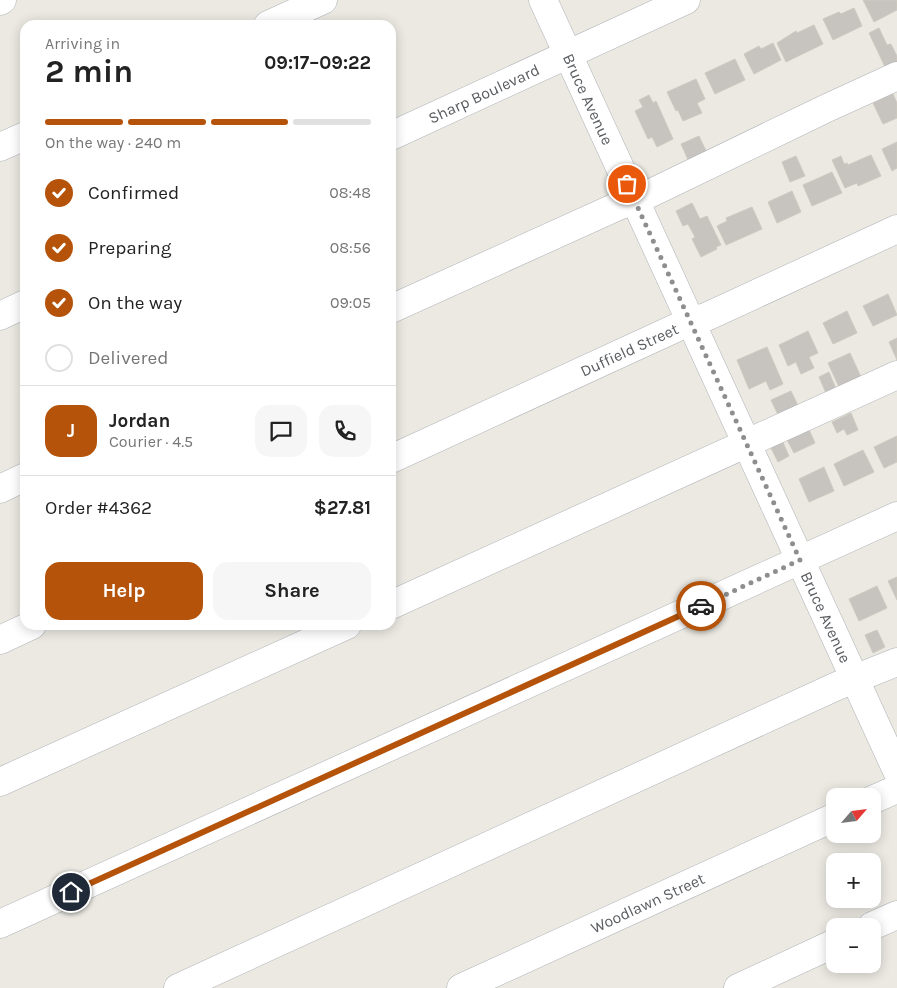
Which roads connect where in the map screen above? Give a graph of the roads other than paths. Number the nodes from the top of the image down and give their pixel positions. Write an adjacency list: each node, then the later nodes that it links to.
1 (323, 0): 4 (street)
2 (543, 0): 5 (street, Bruce Avenue)
3 (686, 0): 5 (street, Sharp Boulevard)
4 (279, 20)
5 (568, 54): 7 (street, Sharp Boulevard); 10 (street, Bruce Avenue)
6 (897, 76): 10 (street)
7 (396, 134)
8 (20, 138): 9 (street)
9 (0, 147)
10 (635, 200): 13 (street); 15 (street, Bruce Avenue)
11 (897, 230): 15 (street, Duffield Street)
12 (20, 306): 14 (street)
13 (396, 307)
14 (0, 316)
15 (691, 321): 17 (street, Bruce Avenue); 18 (street, Duffield Street)
16 (897, 375): 17 (street)
17 (748, 444): 22 (street, Bruce Avenue); 23 (street)
18 (396, 457)
19 (20, 479): 20 (street)
20 (0, 488)
21 (897, 516): 22 (street)
22 (800, 560): 28 (street, Bruce Avenue); 36 (street)
23 (396, 603)
24 (21, 630): 26 (street)
25 (336, 630): 30 (street)
26 (0, 640)
27 (897, 662): 28 (street)
28 (856, 680): 29 (street, Bruce Avenue); 38 (street)
29 (897, 771)
30 (0, 782)
31 (897, 789): 32 (street)
32 (881, 796)
33 (826, 821): 39 (street, Woodlawn Street)
34 (897, 915): 35 (street)
35 (881, 922)
36 (0, 924)
37 (826, 947): 40 (street)
38 (178, 988)
39 (461, 988)
40 (738, 988)

